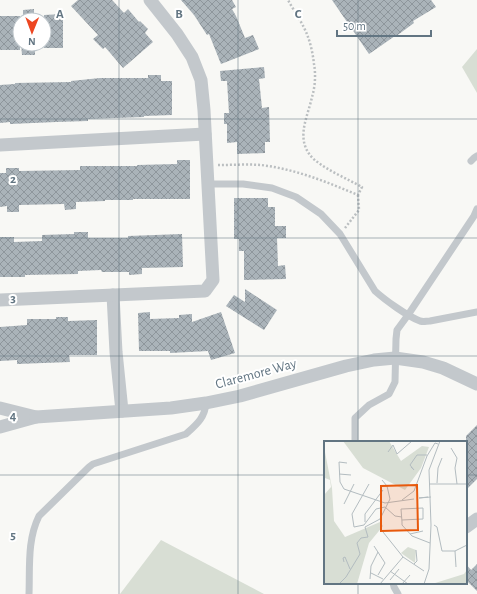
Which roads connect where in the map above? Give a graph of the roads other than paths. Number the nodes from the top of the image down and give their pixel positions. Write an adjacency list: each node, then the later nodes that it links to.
1 (150, 0): 2 (street)
2 (205, 134): 3 (street); 6 (street)
3 (0, 145)
4 (477, 156): 5 (lane)
5 (471, 161)
6 (208, 184): 8 (street); 11 (lane)
7 (477, 209): 11 (lane)
8 (113, 294): 9 (street); 16 (street)
9 (0, 300)
10 (477, 312): 11 (lane)
11 (408, 315): 12 (lane)
12 (395, 358): 13 (street, Claremore Way); 14 (street, Claremore Way); 19 (lane)
13 (477, 384)
14 (206, 403): 16 (street, Claremore Way); 23 (lane)
15 (0, 408): 17 (street, Claremore Way)
16 (122, 411): 17 (street, Claremore Way)
17 (36, 417): 18 (street, Claremore Way)
18 (0, 427)
19 (355, 441)
20 (477, 519): 21 (street)
21 (467, 526)
22 (393, 584): 24 (lane)
23 (29, 594)
24 (398, 594)

